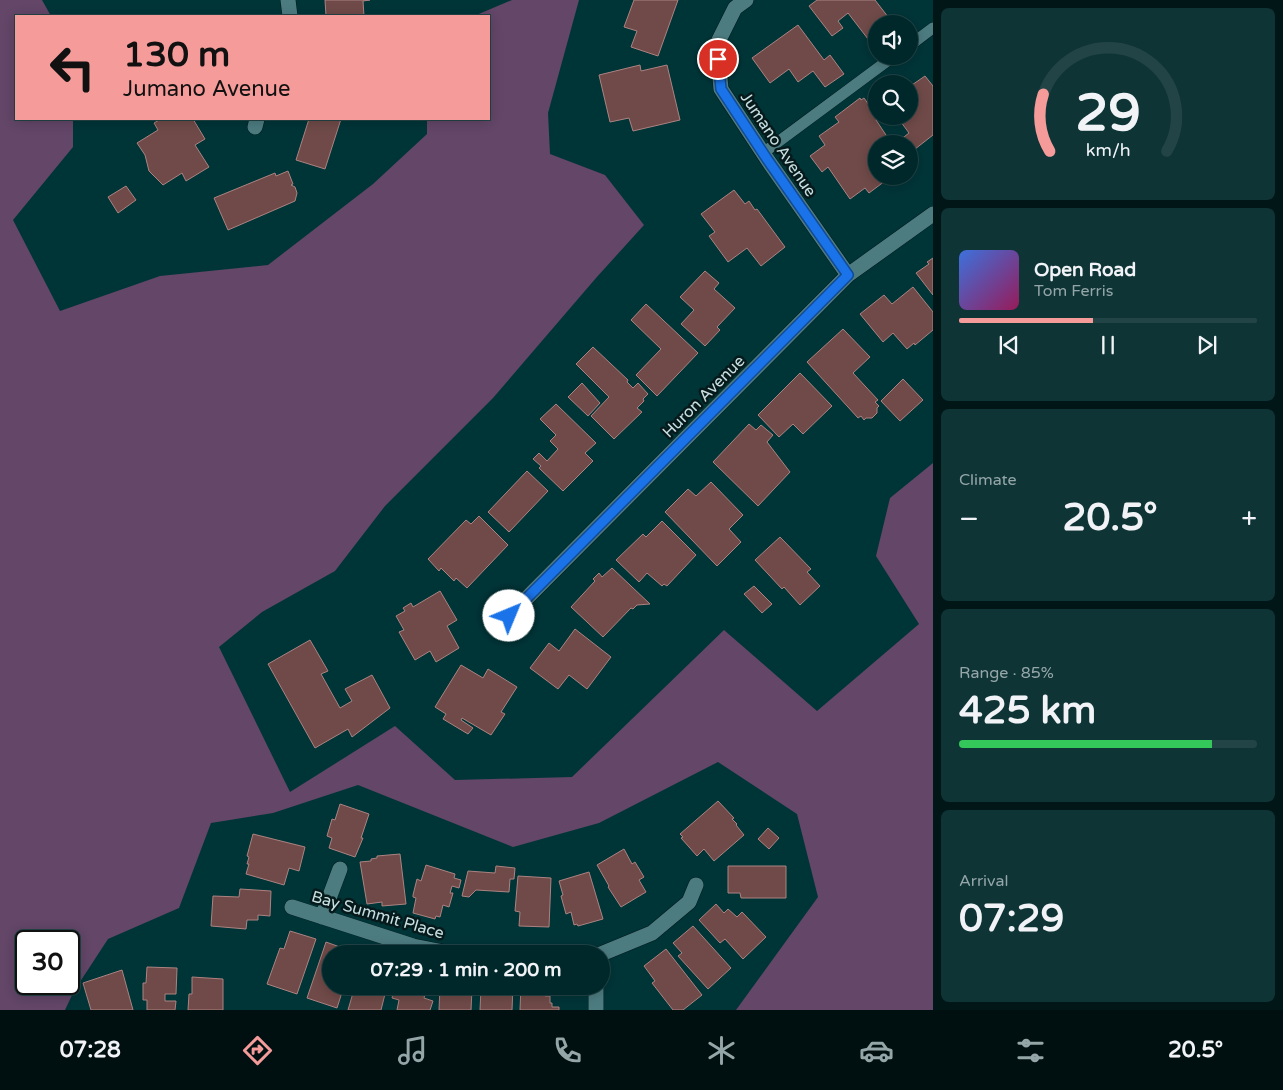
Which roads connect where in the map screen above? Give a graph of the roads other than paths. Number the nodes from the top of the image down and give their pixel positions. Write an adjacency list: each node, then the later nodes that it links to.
1 (288, 0): 3 (street)
2 (746, 0): 7 (street, Jumano Avenue)
3 (290, 15)
4 (933, 28): 5 (lane)
5 (918, 39)
6 (882, 65): 7 (lane)
7 (763, 153): 9 (street, Jumano Avenue)
8 (933, 214): 9 (street, Huron Avenue)
9 (848, 275): 10 (street, Huron Avenue)
10 (509, 616)
11 (340, 869): 14 (street)
12 (696, 885): 16 (street)
13 (292, 907): 14 (street, Bay Summit Place)
14 (322, 917): 15 (street, Bay Summit Place)
15 (410, 945)
16 (610, 950)
17 (596, 995): 18 (street)
18 (596, 1010)

